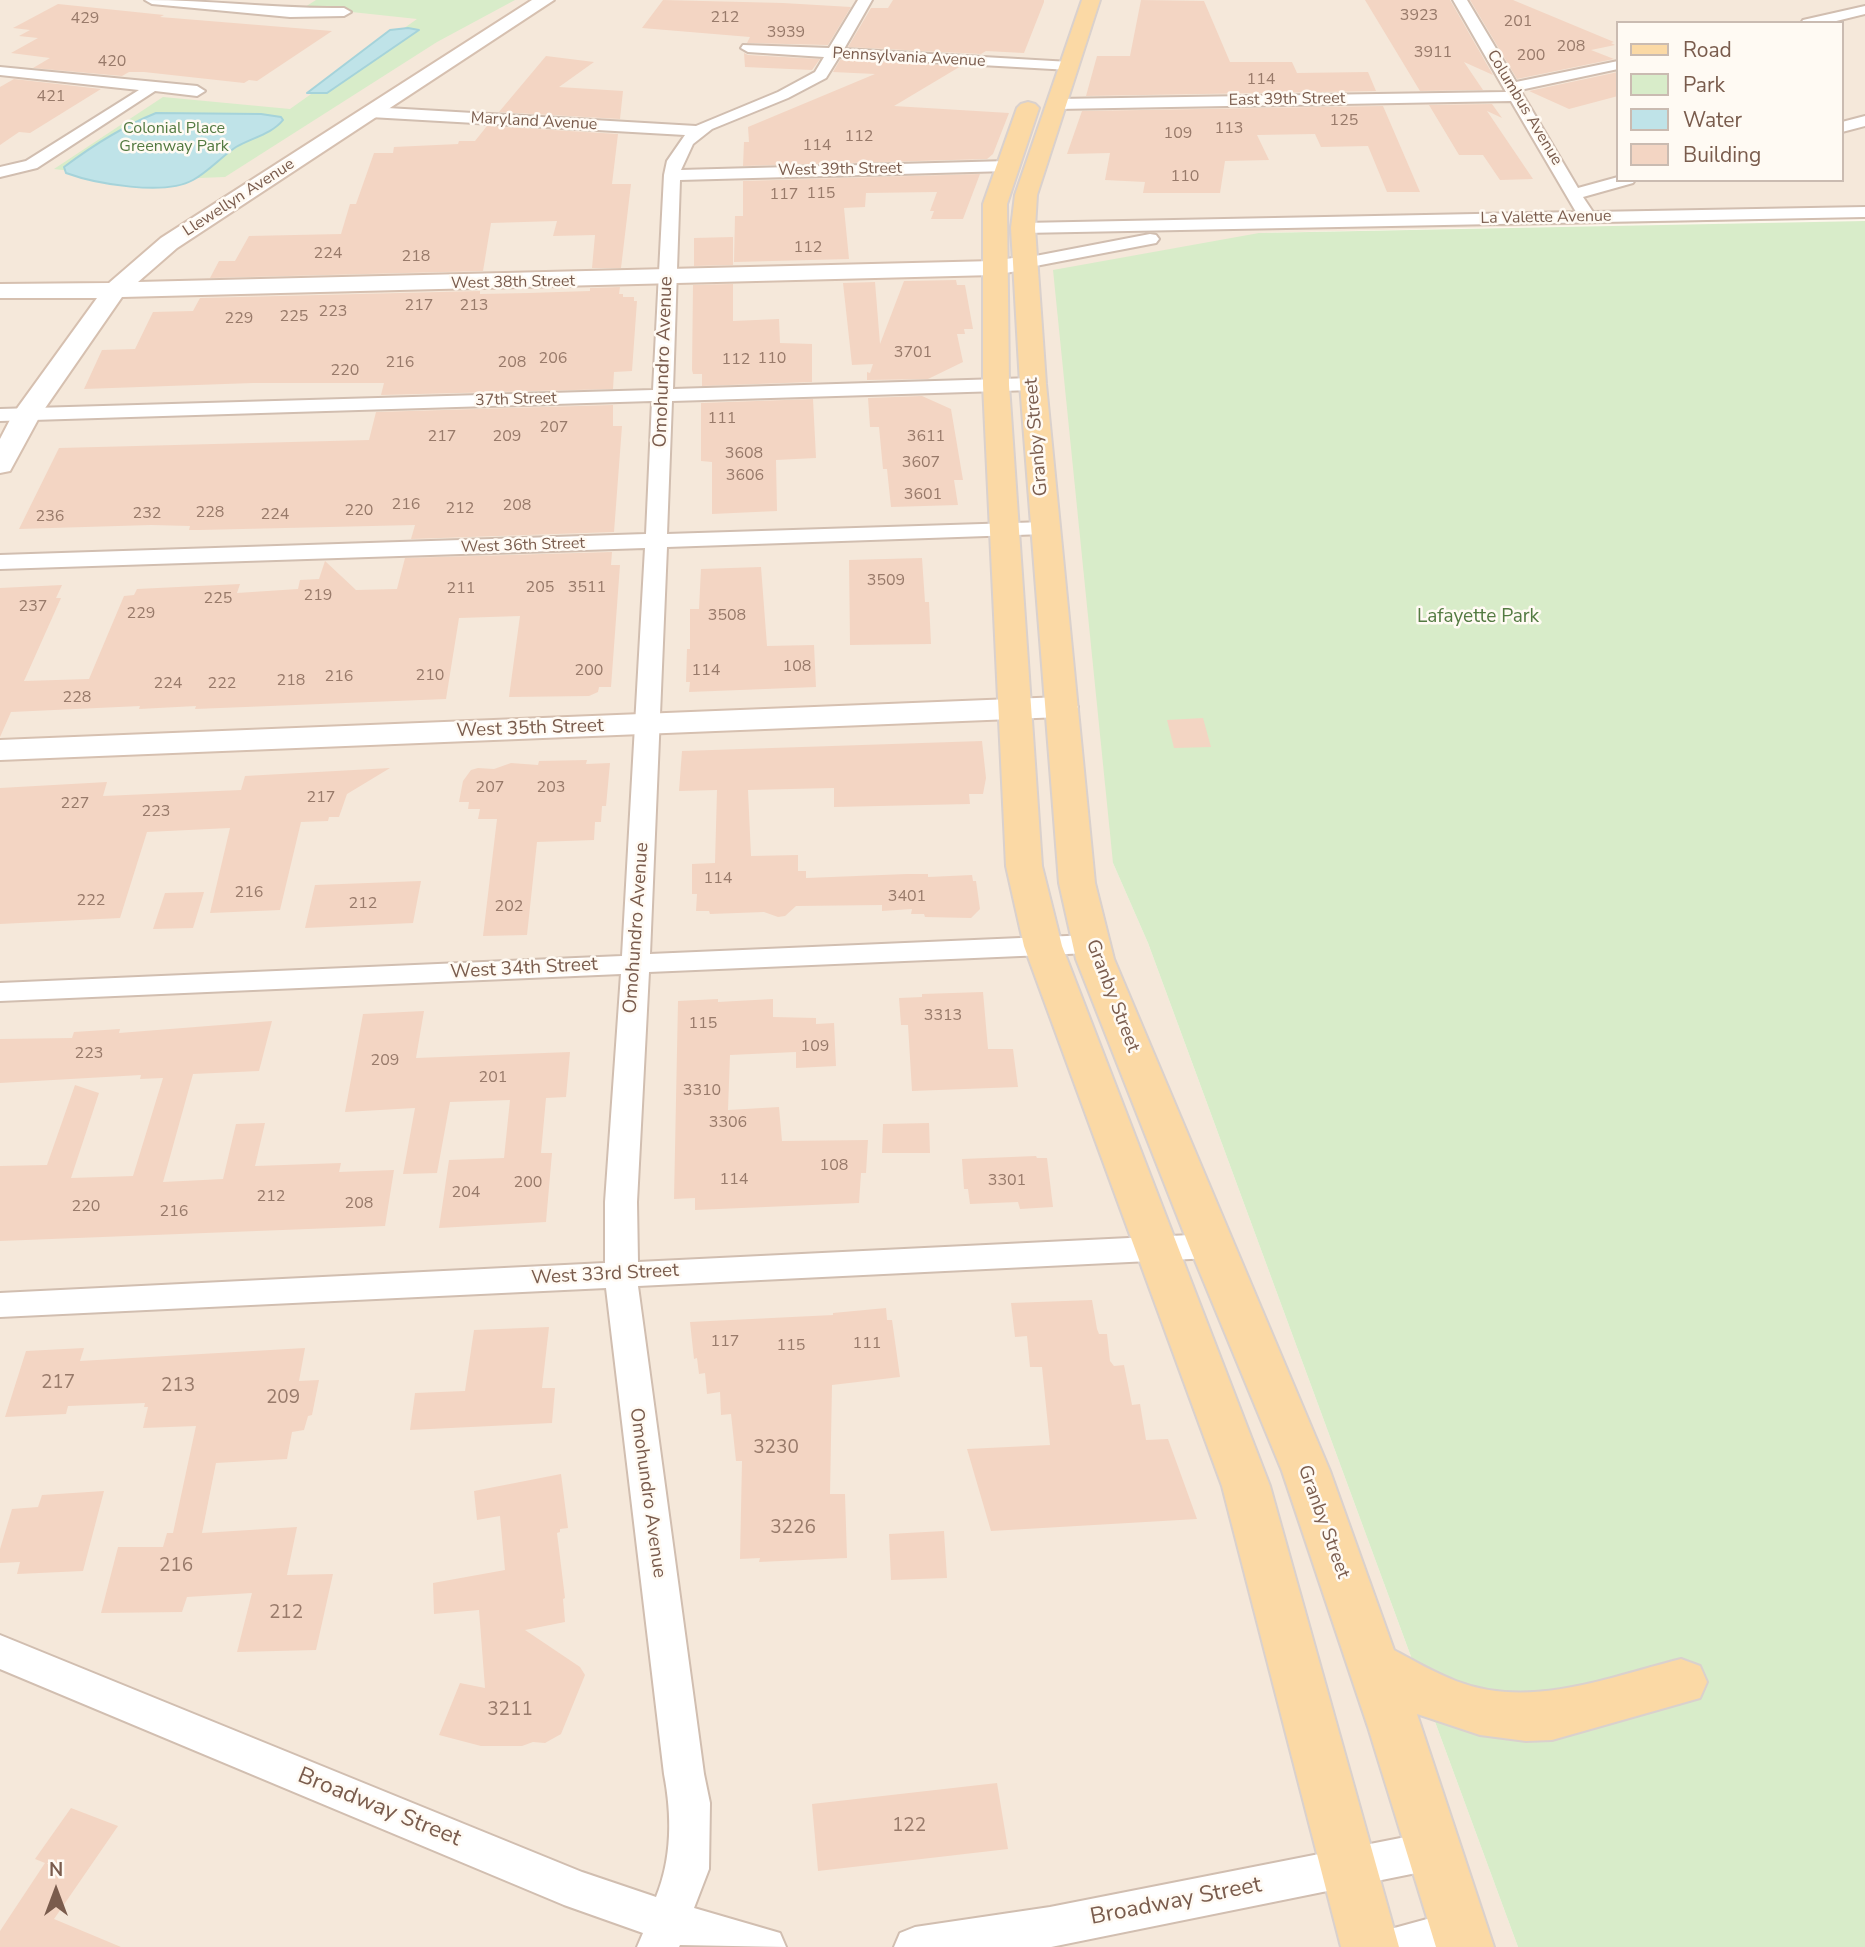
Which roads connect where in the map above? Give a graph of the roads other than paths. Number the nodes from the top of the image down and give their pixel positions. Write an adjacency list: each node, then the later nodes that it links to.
1 (152, 0): 7 (street)
2 (545, 0): 20 (street, Llewellyn Avenue)
3 (865, 0): 11 (street, Omohundro Avenue)
4 (1091, 0): 13 (main road, Granby Street)
5 (1460, 0): 18 (street, Columbus Avenue)
6 (1865, 10): 8 (street)
7 (344, 12)
8 (1817, 21)
9 (1053, 39): 12 (main road, Granby Street)
10 (748, 48): 11 (street, Pennsylvania Avenue)
11 (835, 54): 12 (street, Pennsylvania Avenue); 23 (street, Omohundro Avenue)
12 (1044, 65): 13 (street, Pennsylvania Avenue); 24 (main road, Granby Street)
13 (1070, 66): 19 (main road, Granby Street)
14 (1616, 66): 18 (street, East 39th Street)
15 (0, 71): 16 (street)
16 (144, 86): 17 (street); 25 (street)
17 (197, 91)
18 (1514, 92): 19 (street, East 39th Street); 28 (street, Columbus Avenue)
19 (1057, 104): 32 (main road, Granby Street)
20 (370, 113): 23 (street, Maryland Avenue); 36 (street, Llewellyn Avenue)
21 (1865, 121): 22 (street)
22 (1844, 126)
23 (698, 131): 26 (street, Omohundro Avenue)
24 (1008, 166): 26 (street, West 39th Street); 33 (main road, Granby Street)
25 (0, 172)
26 (672, 175): 34 (street, Omohundro Avenue)
27 (1619, 182): 28 (street)
28 (1574, 194): 30 (street, Columbus Avenue)
29 (1865, 212): 30 (street, La Valette Avenue)
30 (1587, 217): 31 (street, La Valette Avenue)
31 (1228, 224): 32 (street, La Valette Avenue); 33 (street, La Valette Avenue)
32 (1023, 228): 33 (main road, Granby Street)
33 (1009, 265): 34 (street, West 38th Street); 37 (main road, Granby Street); 38 (main road, Granby Street)
34 (668, 279): 36 (street, West 38th Street); 39 (street, Omohundro Avenue)
35 (0, 291): 36 (street, West 38th Street)
36 (114, 291): 40 (street, Llewellyn Avenue)
37 (1033, 384): 38 (street, 37th Street); 43 (main road, Granby Street)
38 (996, 385): 39 (street, 37th Street); 44 (main road, Granby Street)
39 (664, 395): 40 (street, 37th Street); 45 (street, Omohundro Avenue)
40 (27, 414): 41 (street, 37th Street); 42 (street, Llewellyn Avenue)
41 (0, 415)
42 (0, 466)
43 (1045, 528): 44 (street, West 36th Street); 47 (main road, Granby Street)
44 (1004, 529): 45 (street, West 36th Street); 48 (main road, Granby Street)
45 (654, 541): 46 (street, West 36th Street); 49 (street, Omohundro Avenue)
46 (0, 562)
47 (1061, 707): 48 (street, West 35th Street); 51 (main road, Granby Street)
48 (1014, 709): 49 (street, West 35th Street); 52 (main road, Granby Street)
49 (649, 724): 50 (street, West 35th Street); 53 (street, Omohundro Avenue)
50 (0, 750)
51 (1090, 944): 52 (street, West 34th Street); 55 (main road, Granby Street)
52 (1043, 946): 53 (street, West 34th Street); 56 (main road, Granby Street)
53 (636, 964): 54 (street, West 34th Street); 57 (street, Omohundro Avenue)
54 (0, 992)
55 (1211, 1246): 56 (street, West 33rd Street); 60 (main road, Granby Street)
56 (1158, 1248): 57 (street, West 33rd Street); 63 (main road, Granby Street)
57 (621, 1275): 58 (street, West 33rd Street); 64 (street, Omohundro Avenue)
58 (0, 1305)
59 (0, 1652): 64 (street, Broadway Street)
60 (1374, 1665): 61 (main road); 62 (main road, Granby Street)
61 (1681, 1682)
62 (1436, 1850): 63 (street, Broadway Street); 65 (main road, Granby Street)
63 (1348, 1868): 67 (street, Broadway Street); 68 (main road, Granby Street)
64 (664, 1935): 66 (street, Broadway Street)
65 (1462, 1938): 69 (street)
66 (765, 1947)
67 (915, 1947)
68 (1370, 1947)
69 (1391, 1947)

